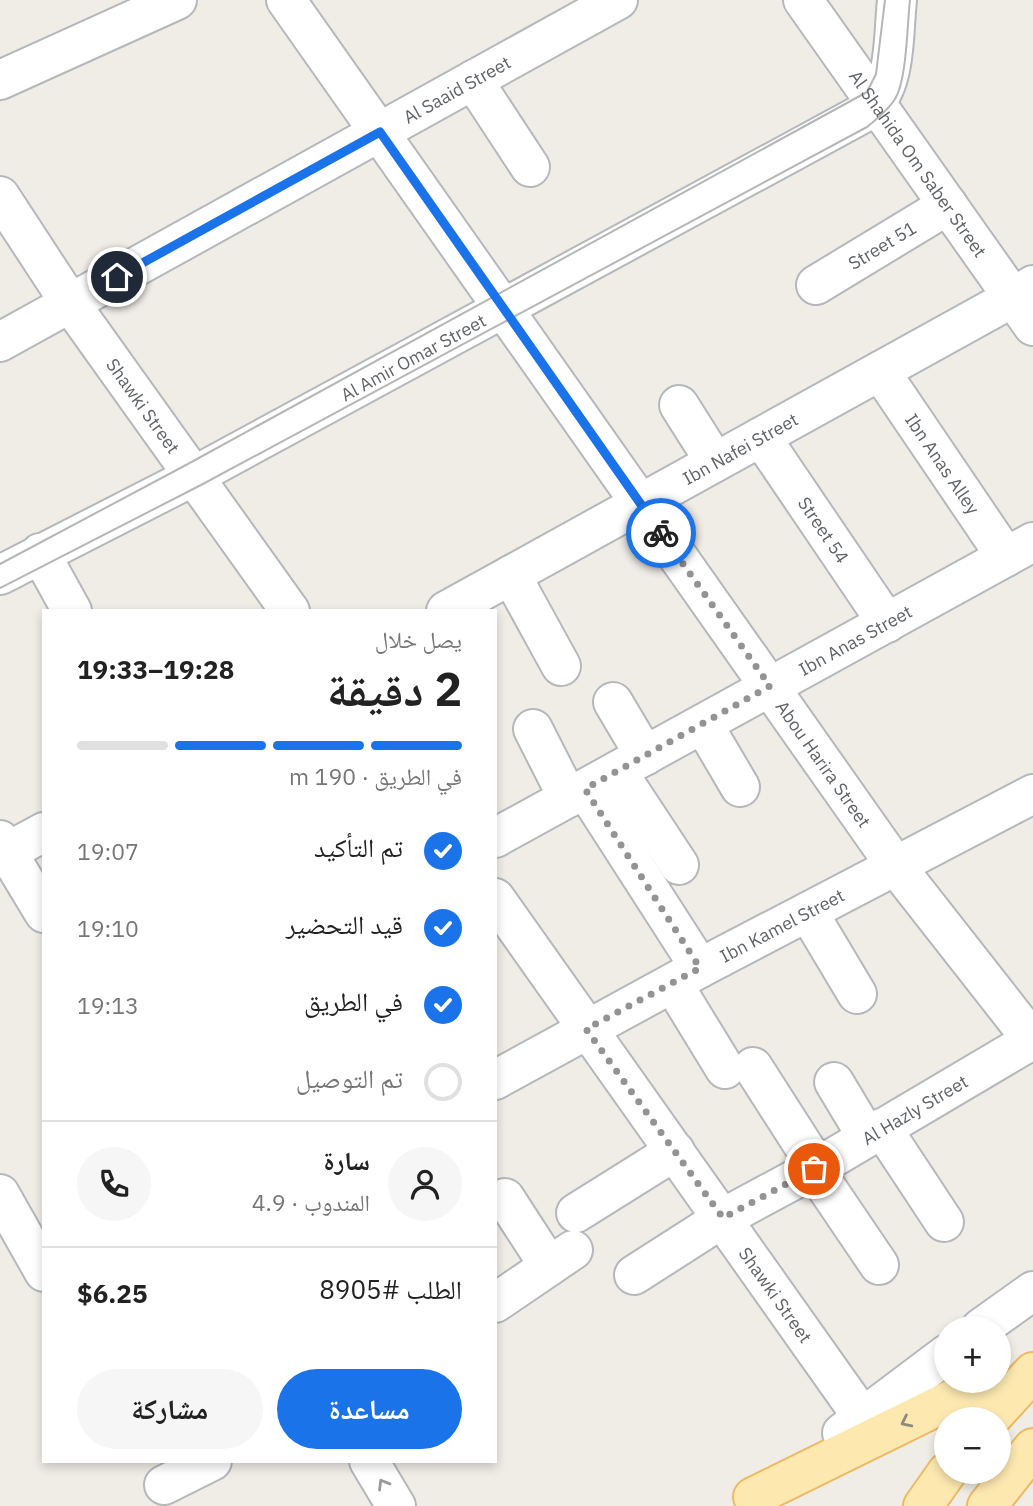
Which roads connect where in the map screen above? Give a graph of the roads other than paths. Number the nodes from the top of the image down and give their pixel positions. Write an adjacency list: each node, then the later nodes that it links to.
1 (177, 0): 6 (street)
2 (286, 0): 9 (street, Abou Harira Street)
3 (618, 0): 7 (street, Al Saaid Street)
4 (803, 0): 8 (street, Al Shahida Om Saber Street)
5 (897, 0): 8 (street)
6 (0, 80)
7 (473, 80): 9 (street, Al Saaid Street); 10 (street)
8 (876, 103): 12 (street, Al Shahida Om Saber Street); 16 (street, Al Amir Omar Street)
9 (380, 132): 14 (street, Al Saaid Street); 16 (street, Abou Harira Street)
10 (530, 167)
11 (0, 196): 14 (street, Shawki Street)
12 (948, 205): 13 (street, Street 51); 15 (street, Al Shahida Om Saber Street)
13 (816, 285)
14 (70, 303): 17 (street, Al Saaid Street); 22 (street, Shawki Street)
15 (1027, 303): 18 (street, Ibn Nafei Street)
16 (503, 309): 22 (street, Al Amir Omar Street); 23 (street, Abou Harira Street)
17 (0, 342)
18 (880, 371): 20 (street, Ibn Nafei Street); 24 (street, Ibn Anas Alley)
19 (679, 405): 21 (street)
20 (761, 437): 21 (street, Ibn Nafei Street); 31 (street, Street 54)
21 (715, 462): 23 (street, Ibn Nafei Street)
22 (194, 476): 25 (street, Al Amir Omar Street); 29 (street, Shawki Street)
23 (640, 503): 27 (street, Ibn Nafei Street); 33 (street, Abou Harira Street)
24 (1026, 547): 31 (street, Ibn Anas Street)
25 (40, 554): 26 (street, Al Amir Omar Street); 28 (street)
26 (0, 575)
27 (511, 575): 30 (street, Ibn Nafei Street); 32 (street)
28 (71, 609)
29 (288, 609)
30 (450, 609)
31 (887, 622): 33 (street, Ibn Anas Street)
32 (561, 666)
33 (770, 686): 35 (street, Ibn Anas Street); 44 (street, Abou Harira Street)
34 (613, 702): 37 (street)
35 (703, 724): 37 (street, Ibn Anas Street); 38 (street)
36 (533, 729): 37 (street)
37 (604, 778): 41 (street, Ibn Anas Street); 43 (street); 48 (street)
38 (740, 787)
39 (1033, 794): 44 (street, Ibn Kamel Street)
40 (42, 833): 42 (street)
41 (497, 837)
42 (4, 846): 46 (street)
43 (679, 865)
44 (895, 865): 47 (street, Ibn Kamel Street); 51 (street, Abou Harira Street)
45 (497, 901): 50 (street, Shawki Street)
46 (42, 910)
47 (808, 912): 48 (street, Ibn Kamel Street); 49 (street)
48 (686, 976): 50 (street, Ibn Kamel Street); 56 (street)
49 (857, 995)
50 (586, 1029): 52 (street, Ibn Kamel Street); 55 (street, Shawki Street)
51 (1032, 1041): 54 (street, Al Hazly Street)
52 (500, 1066)
53 (834, 1082): 54 (street)
54 (875, 1133): 56 (street, Al Hazly Street); 60 (street)
55 (675, 1151): 59 (street, Shawki Street); 61 (street)
56 (815, 1168): 59 (street, Al Hazly Street); 62 (street)
57 (0, 1194): 63 (street)
58 (505, 1198): 61 (street)
59 (723, 1218): 64 (street, Al Hazly Street); 74 (street, Shawki Street)
60 (944, 1222)
61 (566, 1243): 66 (street)
62 (879, 1265)
63 (42, 1268)
64 (634, 1275)
65 (1033, 1291): 67 (street)
66 (497, 1301)
67 (998, 1316)
68 (1033, 1359): 70 (main road)
69 (934, 1364): 74 (street)
70 (1011, 1370)
71 (1033, 1372): 73 (main road)
72 (965, 1393): 81 (main road, one-way to 81)
73 (1001, 1407)
74 (863, 1418): 81 (street)
75 (1033, 1448): 84 (main road)
76 (208, 1463): 79 (street)
77 (370, 1463): 82 (street, one-way to 77)
78 (1033, 1467): 85 (main road)
79 (163, 1484)
80 (939, 1484): 83 (main road)
81 (746, 1502)
82 (396, 1506)
83 (923, 1506)
84 (986, 1506)
85 (1021, 1506)

